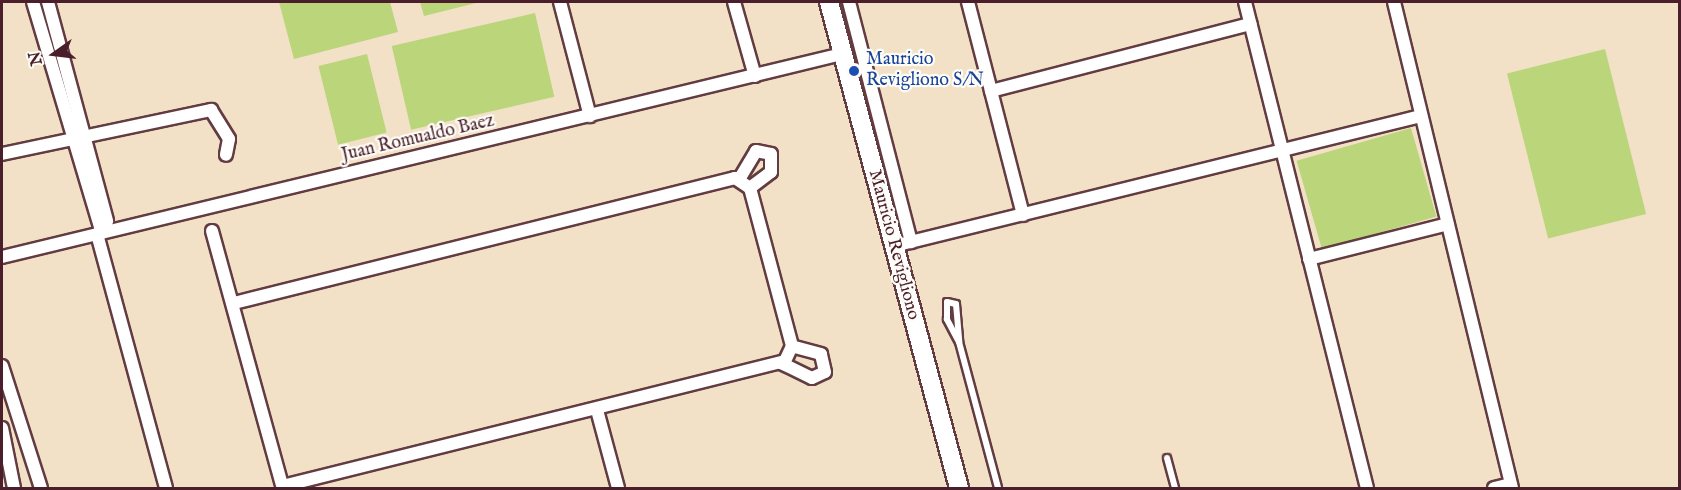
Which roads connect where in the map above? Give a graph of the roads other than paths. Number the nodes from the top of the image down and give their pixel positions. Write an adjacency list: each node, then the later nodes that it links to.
1 (33, 2): 17 (street)
2 (48, 2): 16 (street)
3 (560, 2): 14 (street)
4 (734, 2): 12 (street)
5 (829, 2): 11 (main road, Mauricio Revigliono)
6 (849, 2): 27 (street)
7 (968, 2): 13 (street)
8 (1245, 2): 10 (street)
9 (1394, 2): 15 (street)
10 (1250, 24): 13 (street); 18 (street)
11 (842, 54): 12 (street, Juan Romualdo Baez); 27 (main road, Mauricio Revigliono)
12 (755, 76): 14 (street, Juan Romualdo Baez)
13 (991, 91): 23 (street)
14 (590, 116): 26 (street, Juan Romualdo Baez)
15 (1420, 116): 18 (street); 24 (street)
16 (86, 135): 17 (street); 20 (street); 26 (street)
17 (72, 138): 19 (street); 26 (street)
18 (1281, 150): 23 (street); 29 (street)
19 (2, 154)
20 (226, 155)
21 (740, 178): 22 (street); 22 (street); 30 (street)
22 (750, 188): 32 (street)
23 (1023, 215): 27 (street)
24 (1448, 224): 29 (street); 39 (street)
25 (212, 231): 30 (street)
26 (103, 233): 28 (street, Juan Romualdo Baez); 42 (street)
27 (902, 244): 44 (main road, Mauricio Revigliono)
28 (2, 257)
29 (1309, 259): 47 (street)
30 (234, 303): 38 (street)
31 (959, 342): 31 (lane); 45 (lane)
32 (792, 346): 33 (street); 33 (street)
33 (781, 363): 35 (street)
34 (2, 366): 41 (street)
35 (597, 410): 38 (street); 43 (street)
36 (2, 428): 40 (street)
37 (1167, 458): 46 (lane)
38 (283, 487)
39 (1512, 487): 48 (street)
40 (14, 489)
41 (41, 489)
42 (166, 489)
43 (618, 489)
44 (959, 489)
45 (998, 489)
46 (1175, 489)
47 (1367, 489)
48 (1494, 489)

